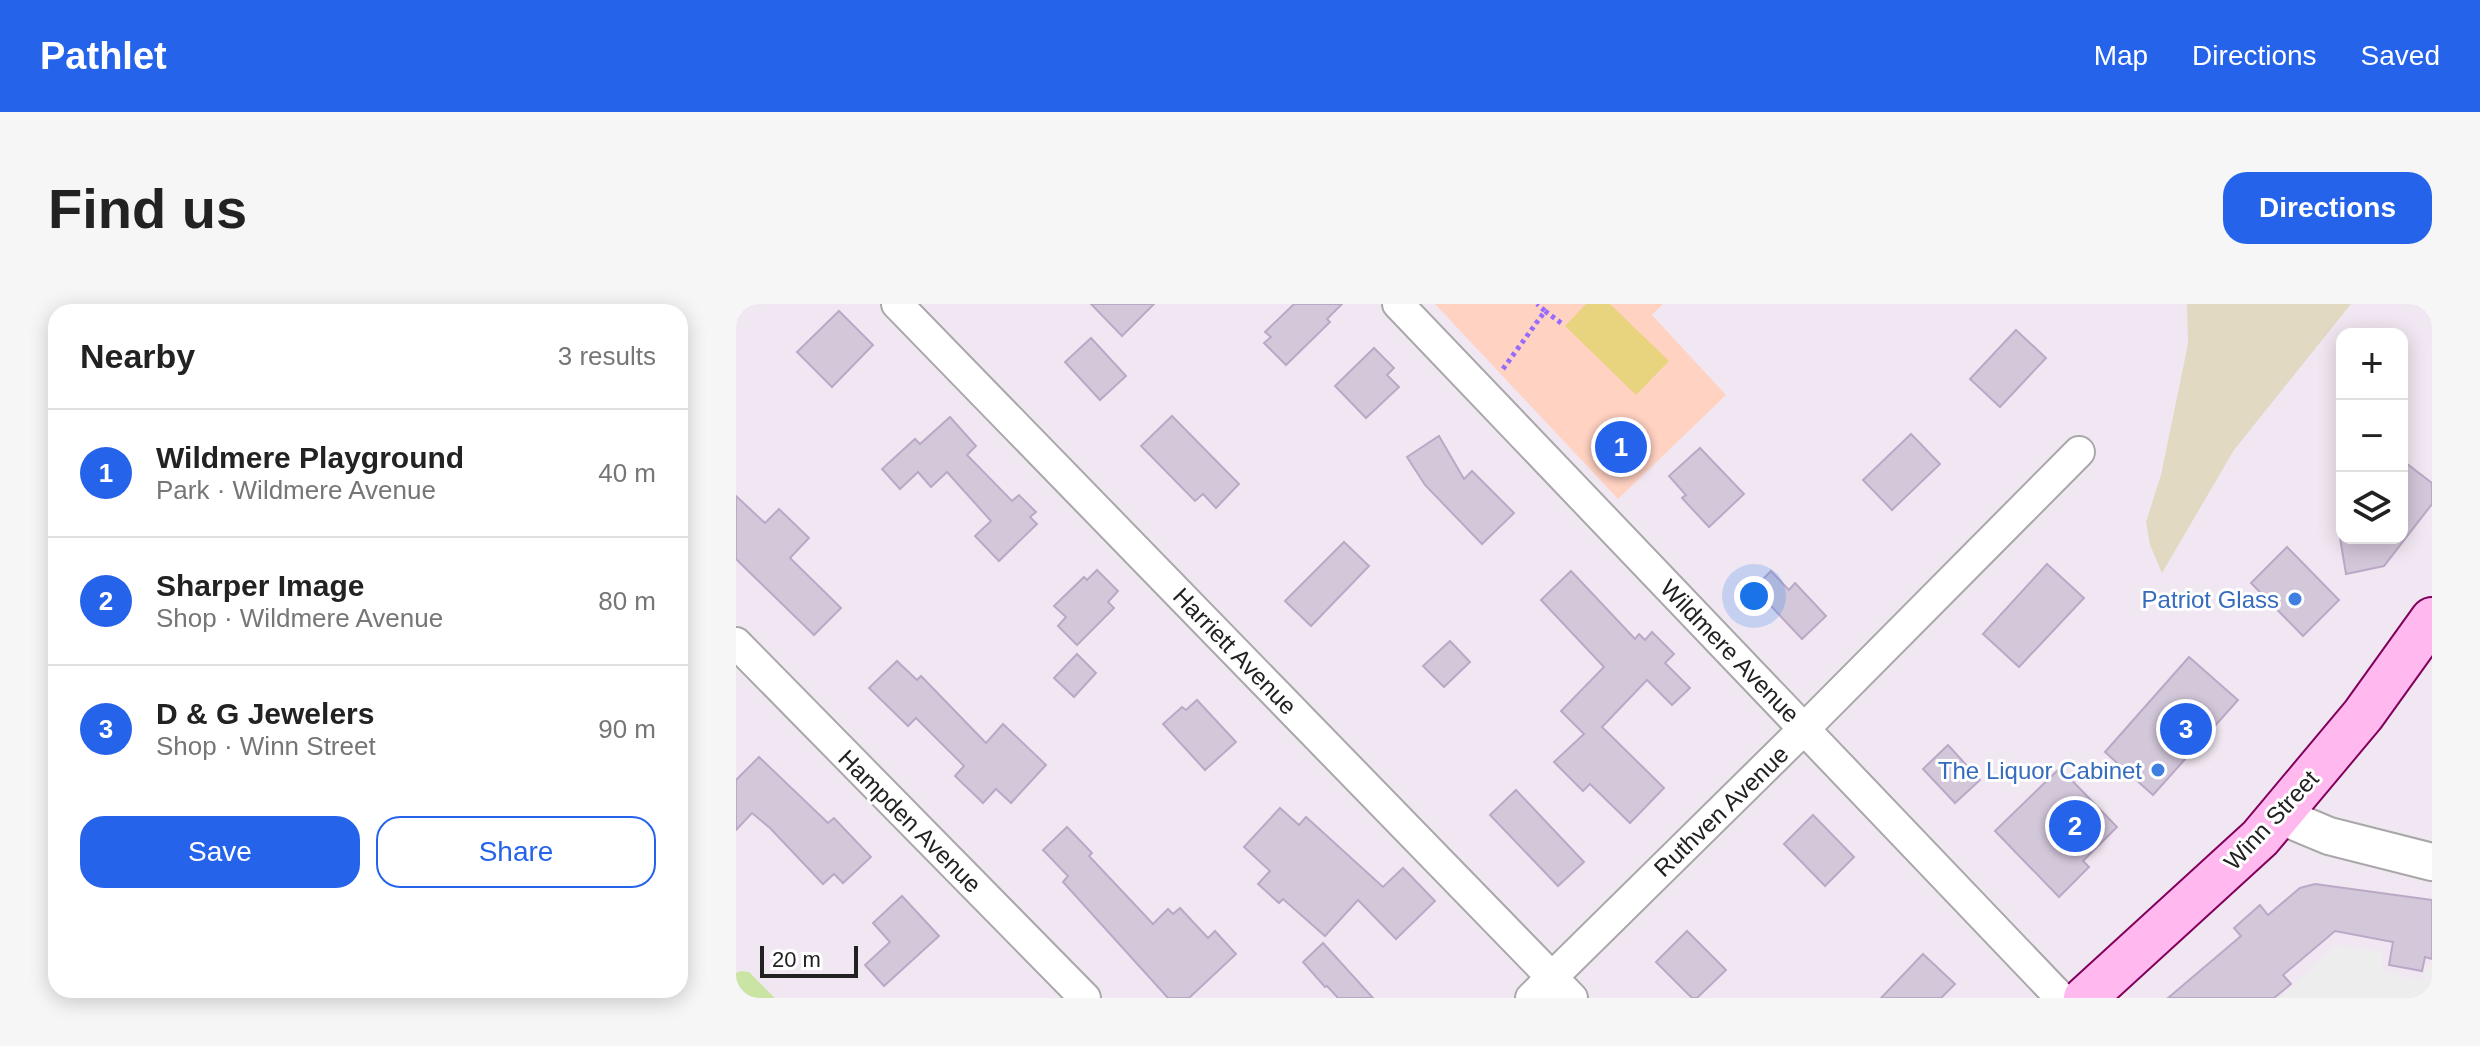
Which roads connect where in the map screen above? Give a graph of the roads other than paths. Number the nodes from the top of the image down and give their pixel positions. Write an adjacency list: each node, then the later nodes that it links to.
1 (897, 304): 9 (street, Harriett Avenue)
2 (1398, 304): 6 (street, Wildmere Avenue)
3 (2079, 452): 6 (street, Ruthven Avenue)
4 (2432, 619): 7 (main road, Winn Street)
5 (736, 643): 10 (street, Hampden Avenue)
6 (1804, 729): 9 (street, Ruthven Avenue); 11 (street, Wildmere Avenue)
7 (2279, 815): 8 (street); 12 (main road, Winn Street)
8 (2432, 862)
9 (1551, 991)
10 (1085, 998)
11 (2061, 998)
12 (2085, 998)

